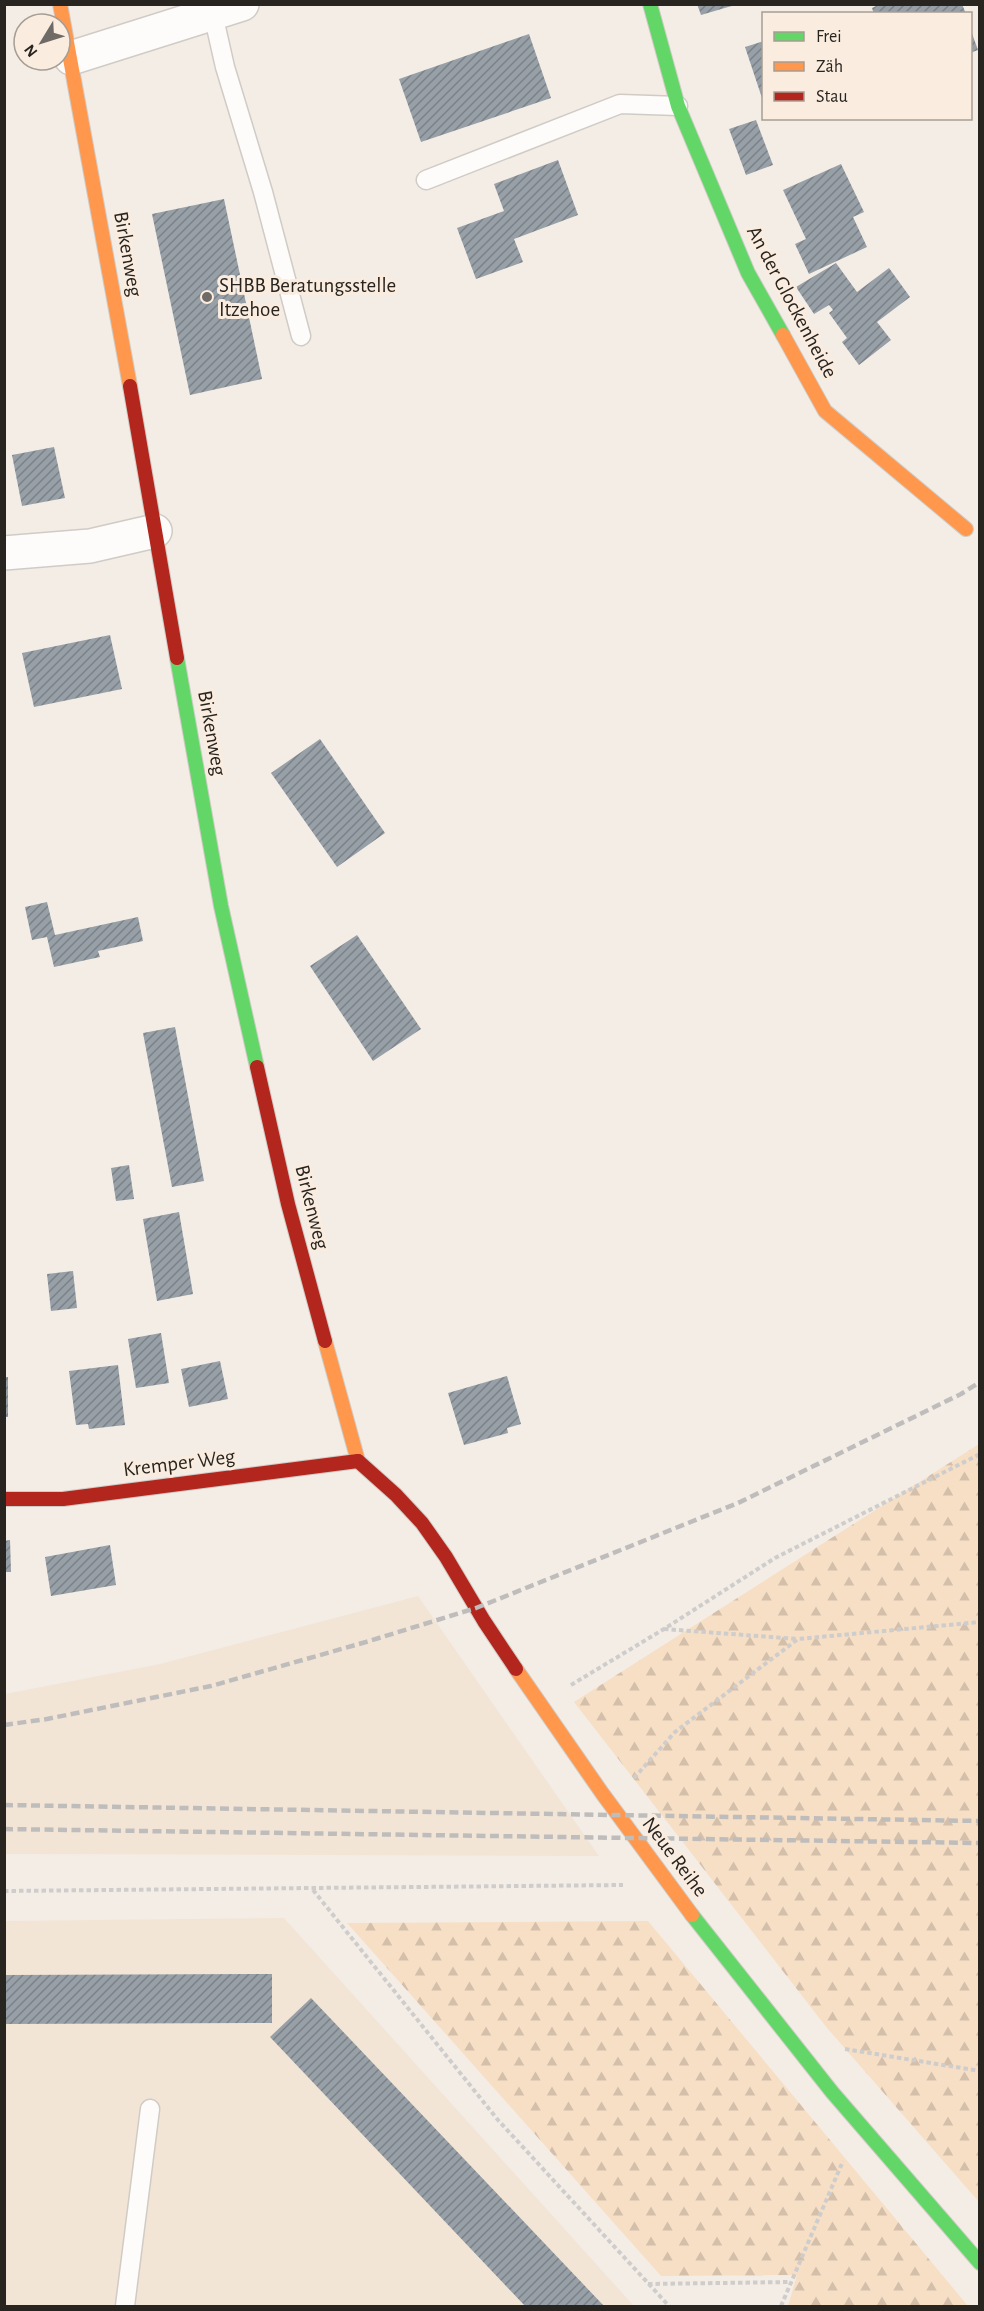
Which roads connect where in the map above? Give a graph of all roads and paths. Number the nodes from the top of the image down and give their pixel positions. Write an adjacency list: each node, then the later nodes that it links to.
1 (650, 4): 5 (street, An der Glockenheide)
2 (228, 9): 3 (street); 7 (lane)
3 (72, 58)
4 (72, 63): 9 (street, Birkenweg)
5 (678, 106): 6 (lane); 8 (street, An der Glockenheide)
6 (426, 180)
7 (301, 336)
8 (966, 528)
9 (155, 531): 10 (street); 12 (street, Birkenweg)
10 (4, 553)
11 (980, 1454): 15 (path)
12 (358, 1461): 13 (street, Kremper Weg); 17 (street, Neue Reihe)
13 (4, 1499)
14 (980, 1622): 16 (path)
15 (664, 1629): 16 (path); 17 (path)
16 (798, 1639): 18 (path)
17 (539, 1704): 18 (street, Neue Reihe)
18 (608, 1802): 19 (street, Neue Reihe)
19 (669, 1885): 20 (path); 22 (street, Neue Reihe)
20 (313, 1890): 21 (path); 28 (path)
21 (4, 1891)
22 (788, 2040): 23 (path); 25 (street, Neue Reihe)
23 (980, 2071)
24 (150, 2109): 29 (lane)
25 (859, 2125): 26 (street, Neue Reihe); 27 (path)
26 (980, 2263)
27 (790, 2282): 28 (path); 31 (path)
28 (648, 2284): 30 (path)
29 (125, 2307)
30 (669, 2307)
31 (781, 2307)

